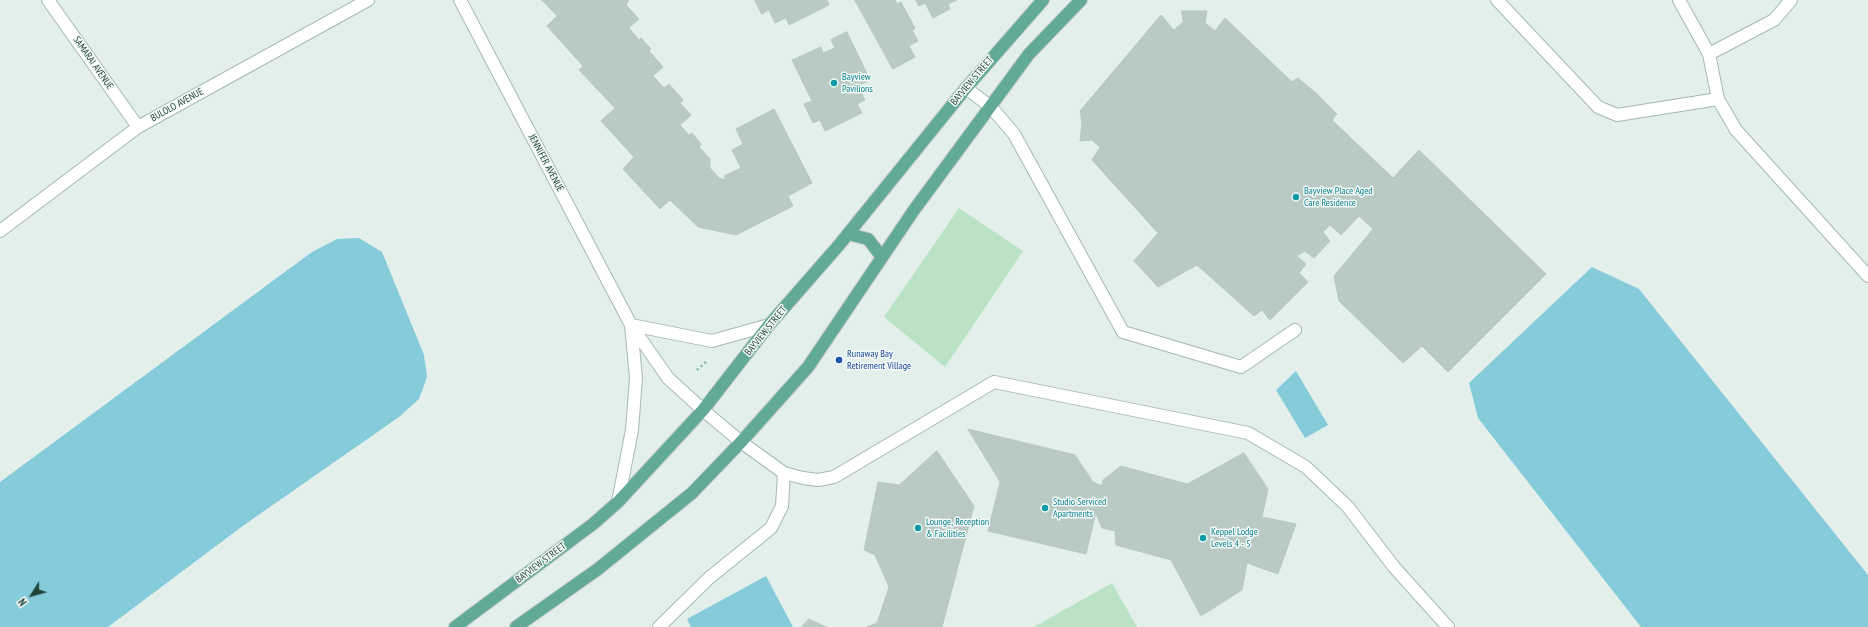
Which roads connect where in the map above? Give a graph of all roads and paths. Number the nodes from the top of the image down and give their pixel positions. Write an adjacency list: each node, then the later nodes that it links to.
1 (48, 0): 13 (street, SAMARAI AVENUE)
2 (368, 0): 13 (street, BULOLO AVENUE)
3 (460, 0): 18 (street, JENNIFER AVENUE)
4 (1043, 0): 10 (main road, BAYVIEW STREET)
5 (1081, 0): 12 (main road)
6 (1498, 0): 11 (street)
7 (1679, 0): 9 (street)
8 (1791, 0): 9 (street)
9 (1709, 54): 11 (street)
10 (966, 88): 12 (street); 15 (main road, BAYVIEW STREET)
11 (1718, 99): 17 (street)
12 (991, 107): 16 (main road); 20 (street)
13 (138, 127): 14 (street, BULOLO AVENUE)
14 (0, 231)
15 (848, 234): 16 (main road); 19 (main road, BAYVIEW STREET)
16 (882, 257): 24 (main road)
17 (1868, 276)
18 (631, 325): 19 (street); 23 (street, JENNIFER AVENUE); 26 (street, JENNIFER AVENUE)
19 (770, 325): 23 (main road, BAYVIEW STREET)
20 (1295, 330)
21 (708, 359): 22 (path)
22 (697, 370)
23 (703, 410): 24 (street, JENNIFER AVENUE); 26 (main road, BAYVIEW STREET)
24 (742, 442): 25 (street, JENNIFER AVENUE); 28 (main road)
25 (784, 473): 29 (street); 30 (street)
26 (618, 502): 27 (main road, BAYVIEW STREET)
27 (455, 627)
28 (516, 627)
29 (659, 627)
30 (1448, 627)

